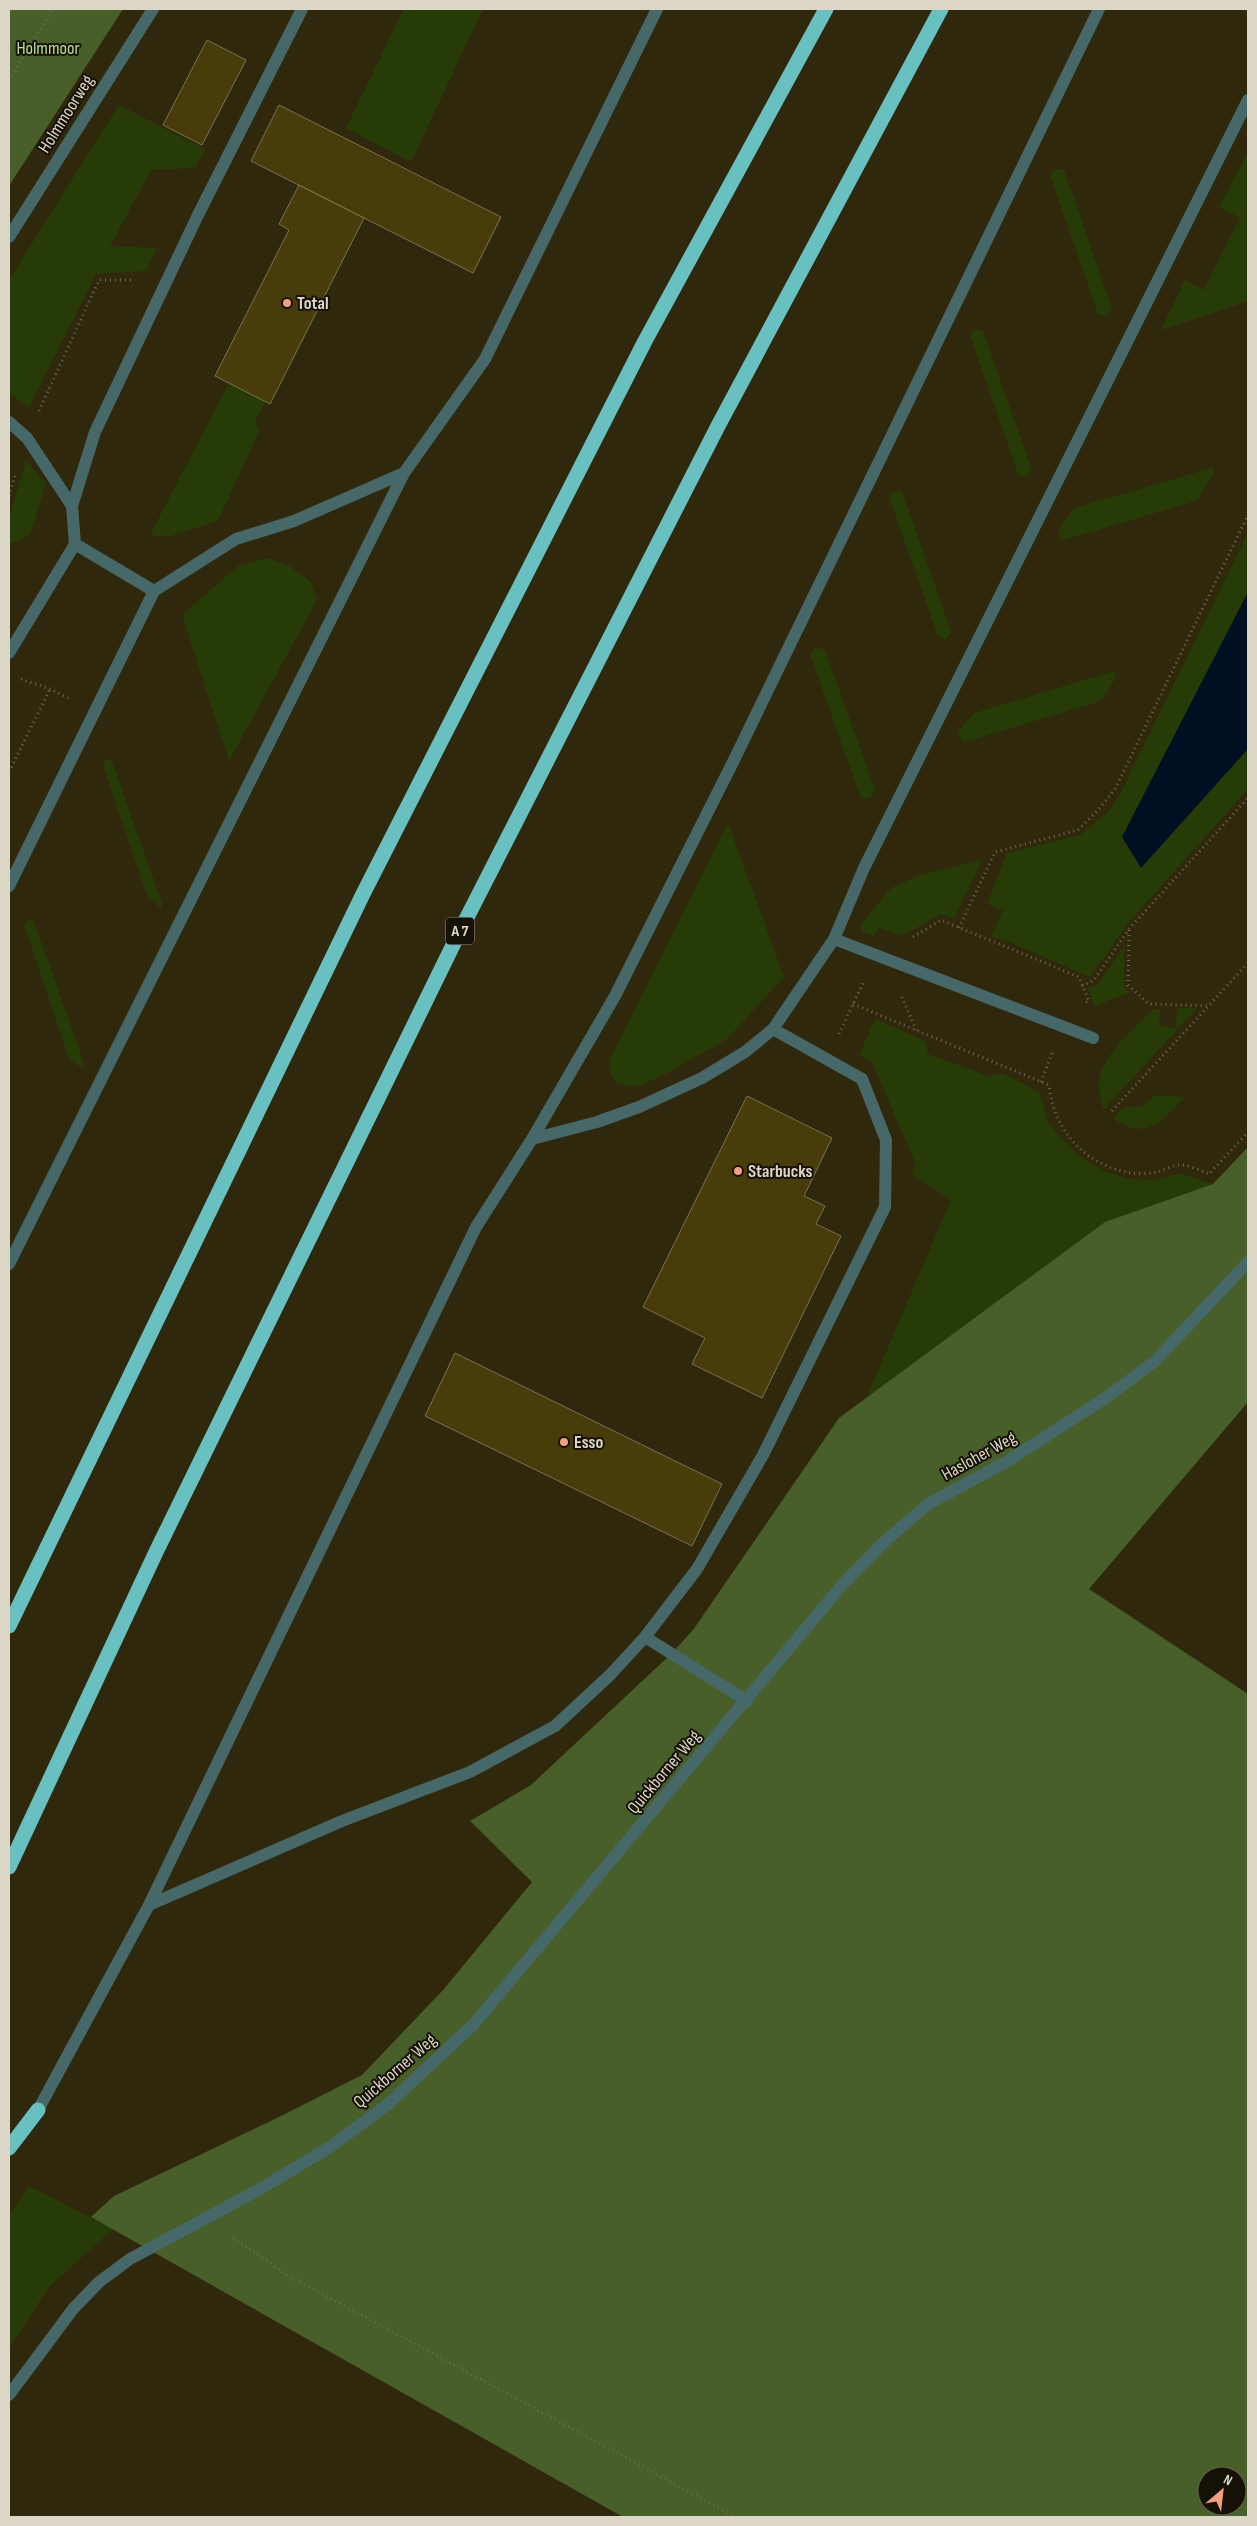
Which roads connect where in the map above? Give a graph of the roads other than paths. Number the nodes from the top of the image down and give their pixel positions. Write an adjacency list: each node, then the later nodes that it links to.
1 (153, 9): 8 (street, Holmmoorweg)
2 (302, 9): 11 (street)
3 (657, 9): 10 (street)
4 (826, 9): 22 (highway)
5 (941, 9): 25 (highway, A 7)
6 (1099, 9): 19 (street)
7 (1248, 100): 16 (street)
8 (9, 237)
9 (9, 422): 11 (street)
10 (404, 473): 13 (street); 21 (street)
11 (72, 506): 12 (street)
12 (75, 544): 13 (street); 14 (street)
13 (154, 591): 15 (street)
14 (9, 652)
15 (9, 886)
16 (834, 938): 17 (street); 18 (street)
17 (773, 1029): 19 (street); 23 (street)
18 (1093, 1038)
19 (532, 1138): 26 (street)
20 (1248, 1262): 24 (street, Hasloher Weg)
21 (9, 1264)
22 (9, 1626)
23 (645, 1637): 24 (street); 26 (street)
24 (747, 1701): 29 (street, Quickborner Weg)
25 (9, 1867)
26 (149, 1905): 27 (street)
27 (38, 2110): 28 (highway)
28 (9, 2148)
29 (9, 2395)

